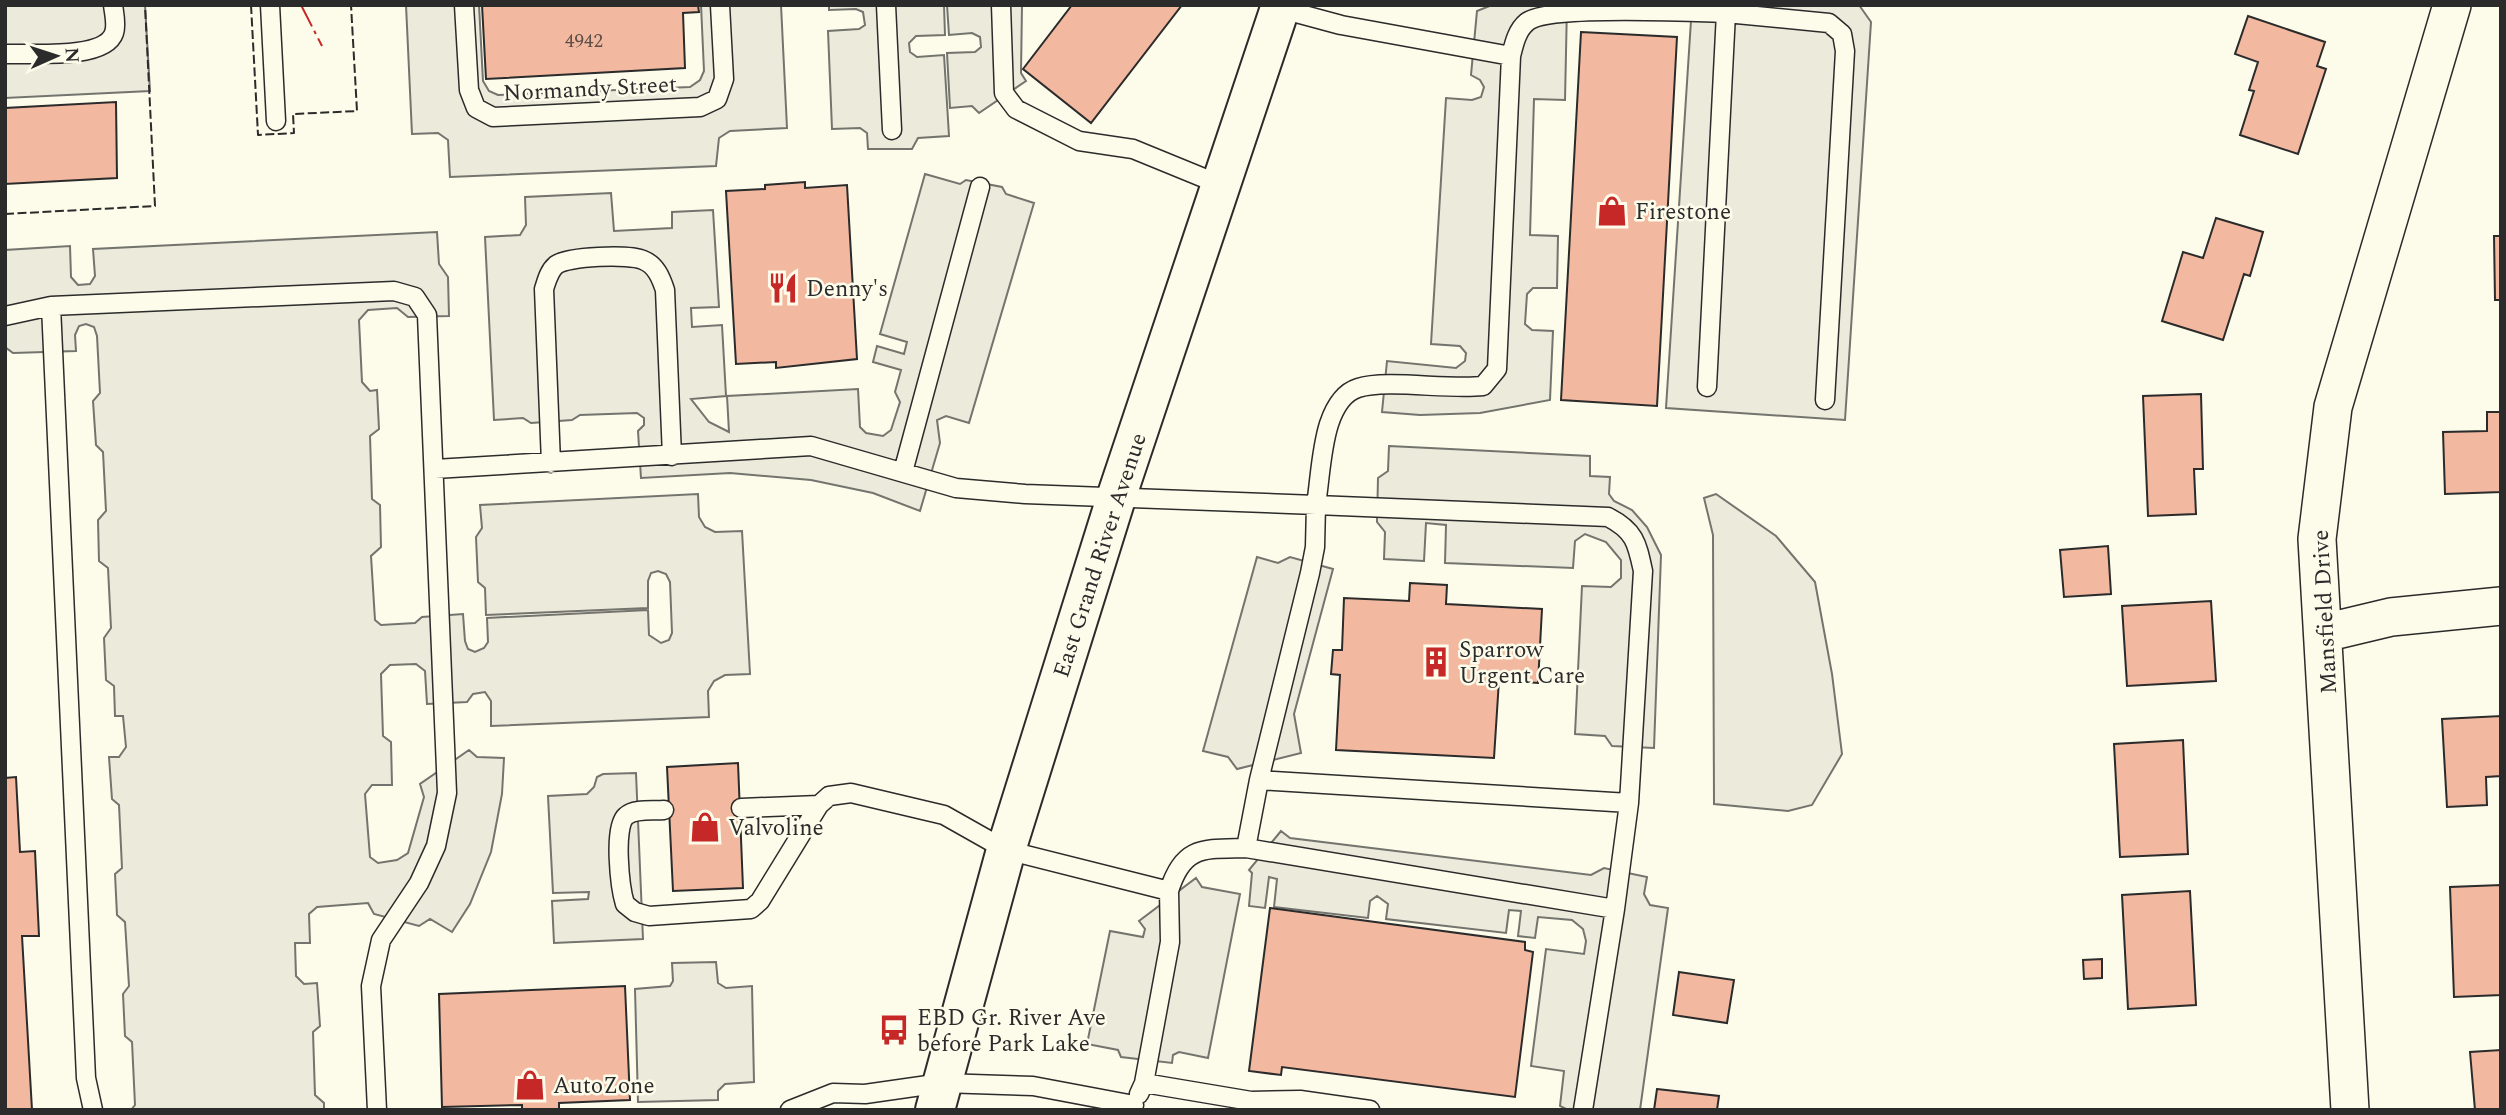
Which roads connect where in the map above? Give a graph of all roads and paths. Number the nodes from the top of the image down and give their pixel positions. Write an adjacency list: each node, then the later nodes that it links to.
1 (113, 5): 10 (lane)
2 (270, 5): 12 (lane)
3 (464, 5): 4 (lane, Normandy Street)
4 (720, 5)
5 (886, 5): 13 (lane)
6 (1001, 5): 14 (lane)
7 (2452, 5): 27 (street, Mansfield Drive)
8 (1279, 7): 11 (lane); 14 (main road, East Grand River Avenue)
9 (1726, 13): 11 (lane); 18 (lane); 19 (lane)
10 (5, 54)
11 (1511, 56): 25 (lane)
12 (276, 121)
13 (892, 130)
14 (1222, 185): 24 (main road, East Grand River Avenue)
15 (980, 187): 23 (lane)
16 (51, 306): 17 (lane); 22 (lane); 40 (lane)
17 (5, 316)
18 (1707, 387)
19 (1825, 400)
20 (672, 456): 21 (lane); 21 (lane); 23 (lane)
21 (551, 463): 22 (lane)
22 (435, 469): 41 (lane)
23 (904, 472): 24 (lane)
24 (1117, 495): 25 (lane); 34 (main road, East Grand River Avenue)
25 (1316, 505): 28 (lane); 29 (lane)
26 (2501, 606): 27 (street)
27 (2324, 633): 45 (street, Mansfield Drive)
28 (1259, 780): 29 (lane); 33 (lane)
29 (1629, 803): 36 (lane)
30 (819, 805): 31 (lane); 32 (lane); 34 (lane)
31 (741, 808)
32 (664, 810)
33 (1246, 848): 35 (lane); 36 (lane)
34 (1006, 850): 35 (lane); 38 (main road, East Grand River Avenue)
35 (1169, 891): 37 (lane)
36 (1615, 909): 44 (lane)
37 (1144, 1083): 39 (lane); 43 (lane)
38 (938, 1096): 39 (lane); 42 (lane)
39 (1134, 1107)
40 (93, 1110)
41 (377, 1110)
42 (790, 1110)
43 (1370, 1110)
44 (1583, 1110)
45 (2350, 1110)

